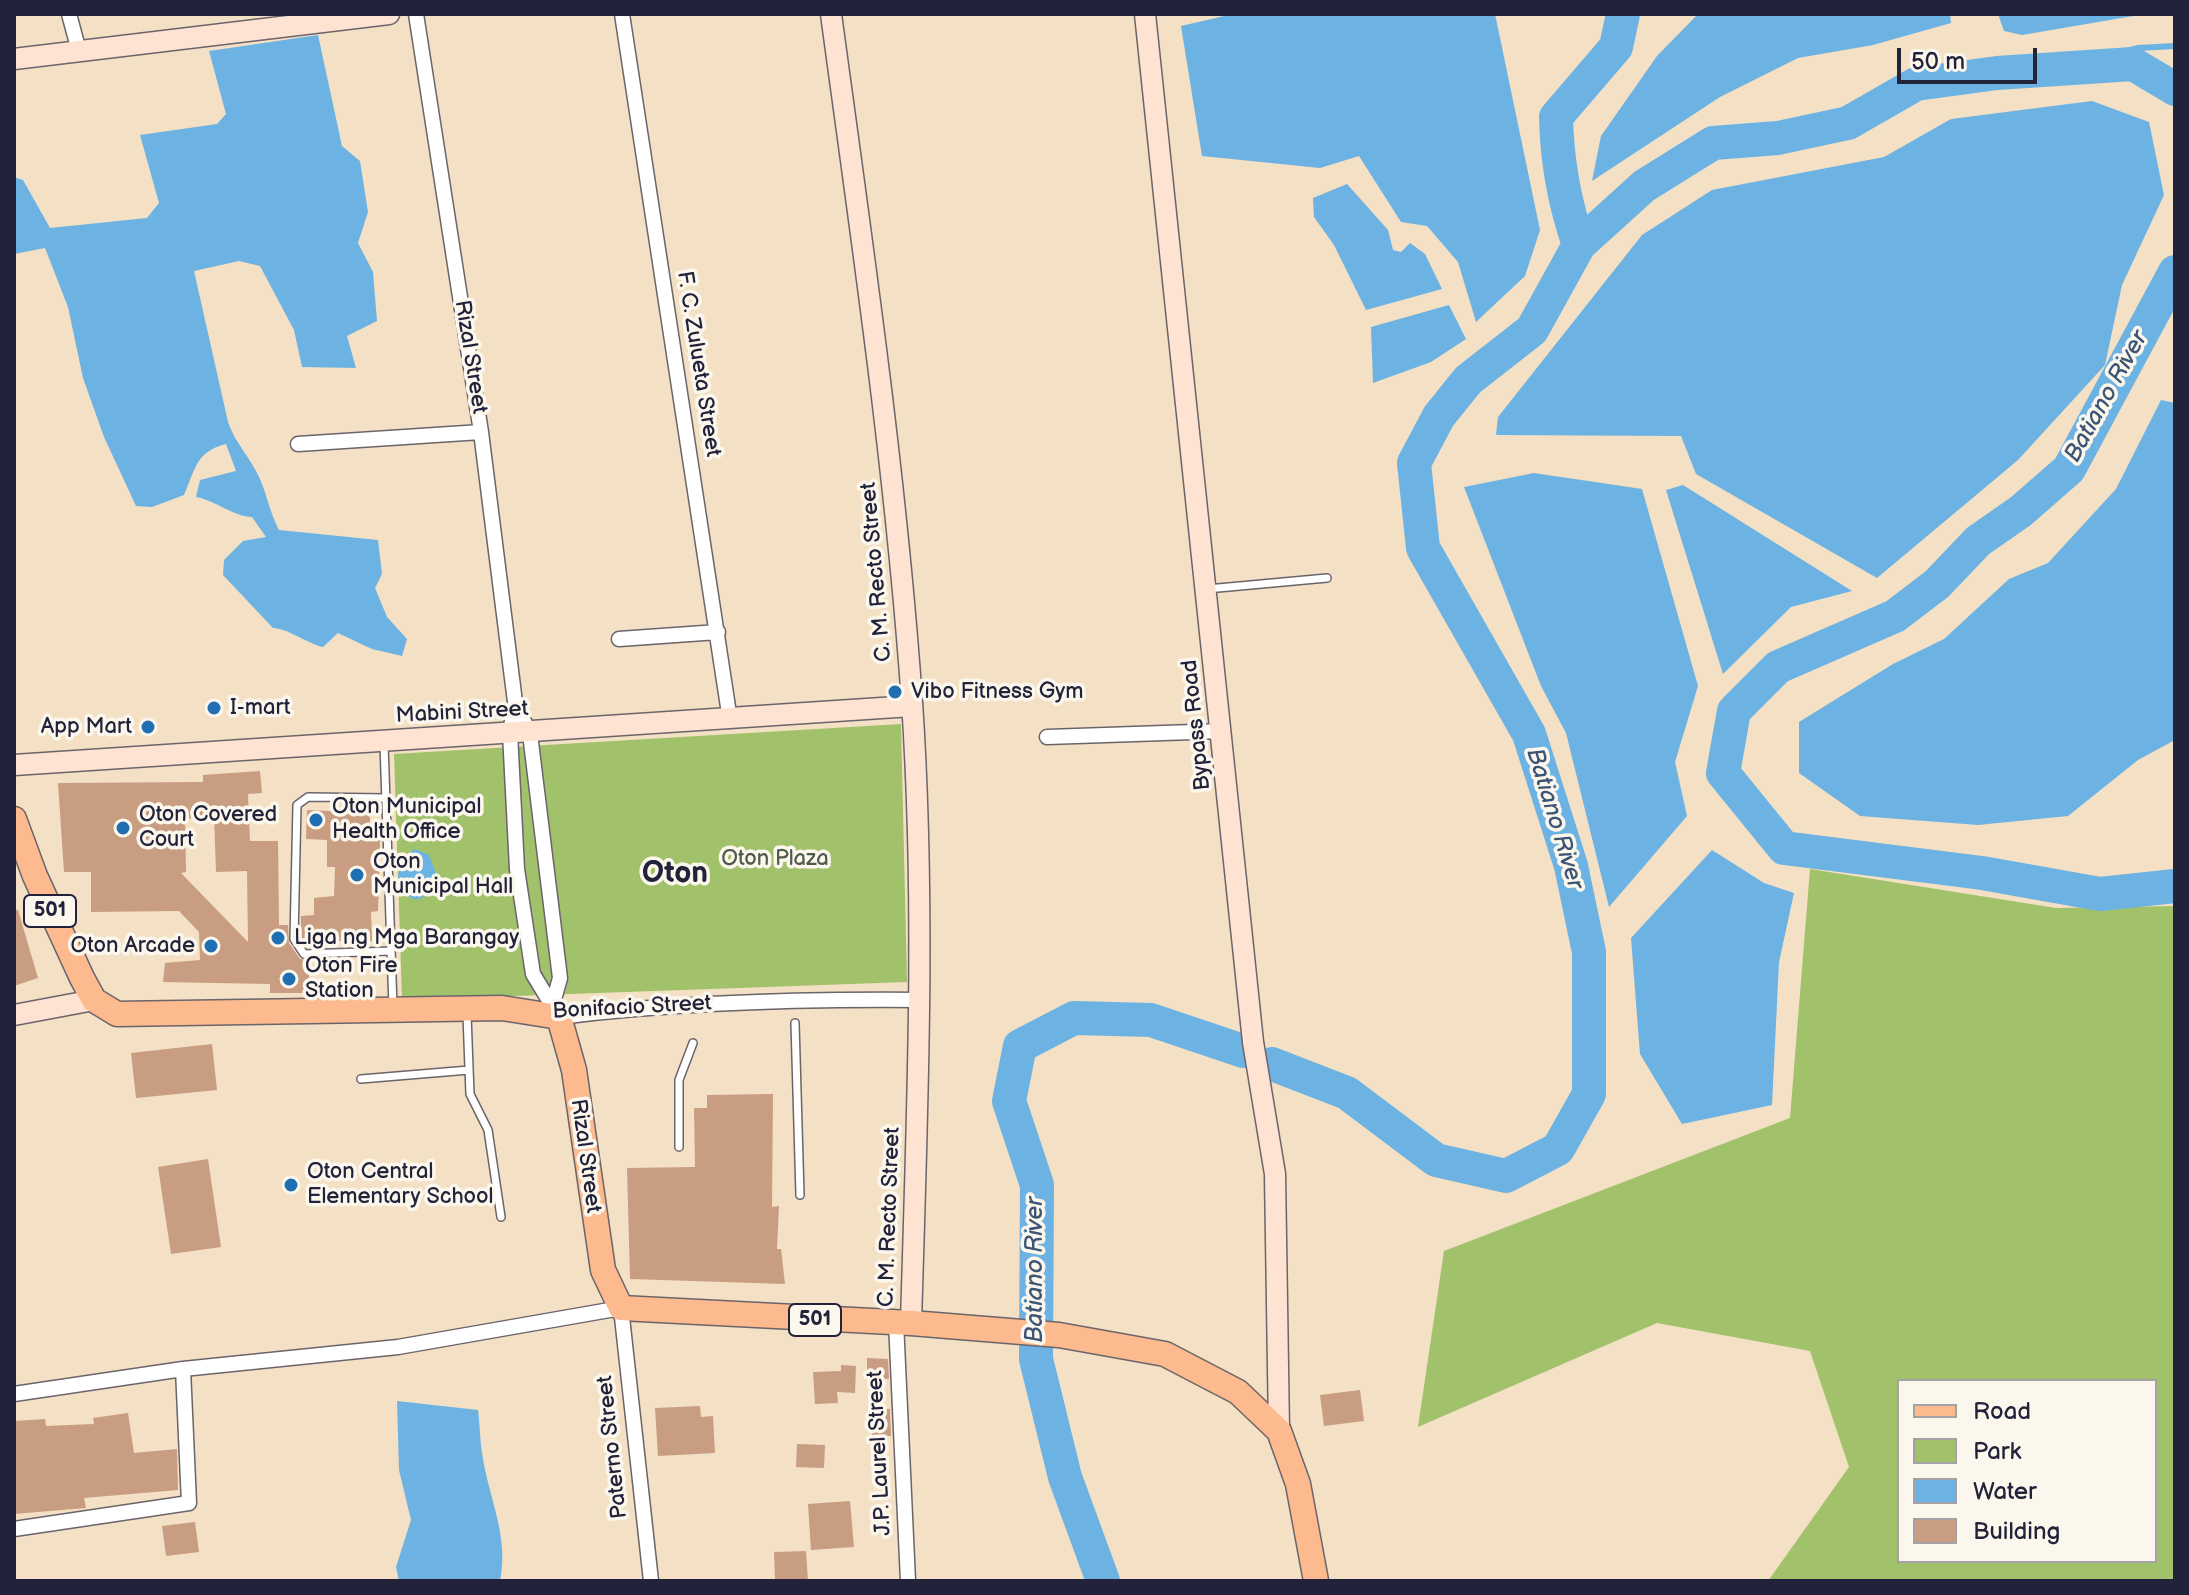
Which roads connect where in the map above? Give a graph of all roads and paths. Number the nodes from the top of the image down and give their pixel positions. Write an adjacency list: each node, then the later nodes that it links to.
1 (69, 14): 7 (street)
2 (389, 14): 7 (street)
3 (416, 14): 9 (street, Rizal Street)
4 (622, 14): 13 (street, F. C. Zulueta Street)
5 (831, 14): 15 (street, C. M. Recto Street)
6 (1145, 14): 12 (street, Bypass Road)
7 (79, 51): 8 (street)
8 (14, 59)
9 (481, 432): 10 (street); 18 (street, Rizal Street)
10 (298, 444)
11 (1327, 578): 12 (lane)
12 (1207, 589): 17 (street, Bypass Road)
13 (718, 632): 14 (street); 16 (street, F. C. Zulueta Street)
14 (619, 639)
15 (912, 706): 16 (street, Mabini Street); 26 (street, C. M. Recto Street)
16 (730, 720): 18 (street, Mabini Street)
17 (1222, 731): 19 (street); 42 (street, Bypass Road)
18 (520, 733): 20 (street, Mabini Street); 29 (street, Rizal Street); 29 (street, Rizal Street)
19 (1047, 737)
20 (383, 741): 21 (street, Mabini Street); 22 (lane)
21 (14, 765)
22 (386, 798): 24 (lane); 24 (lane)
23 (14, 819): 25 (main road, 501)
24 (391, 951): 28 (lane)
25 (94, 1000): 28 (main road, Bonifacio Street); 30 (street)
26 (920, 1000): 29 (street, Bonifacio Street); 39 (street, C. M. Recto Street)
27 (467, 1008): 28 (main road, Bonifacio Street); 29 (main road, Bonifacio Street); 33 (lane)
28 (393, 1009)
29 (556, 1010): 38 (main road, Rizal Street)
30 (14, 1015)
31 (795, 1023): 36 (lane)
32 (693, 1043): 35 (lane)
33 (469, 1070): 34 (lane); 37 (lane)
34 (361, 1079)
35 (679, 1147)
36 (800, 1195)
37 (501, 1217)
38 (621, 1308): 39 (main road, 501); 40 (street); 44 (street, Paterno Street)
39 (904, 1322): 42 (main road, 501); 45 (street, J.P. Laurel Street)
40 (183, 1369): 41 (street); 43 (street)
41 (14, 1394)
42 (1279, 1431): 46 (main road, 501)
43 (14, 1529)
44 (651, 1581)
45 (908, 1581)
46 (1316, 1581)

